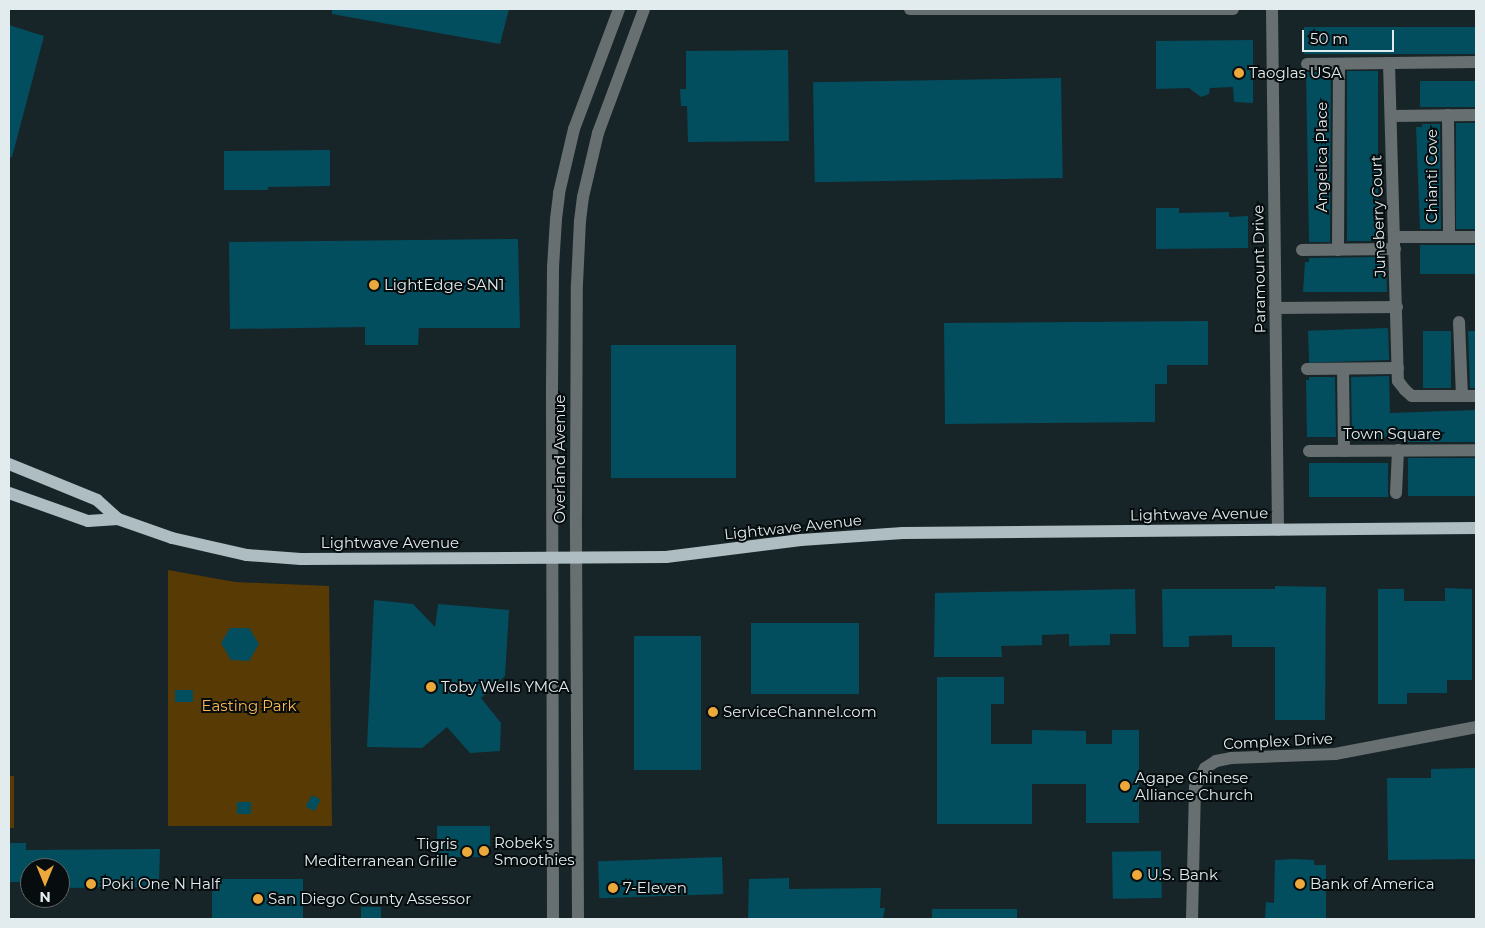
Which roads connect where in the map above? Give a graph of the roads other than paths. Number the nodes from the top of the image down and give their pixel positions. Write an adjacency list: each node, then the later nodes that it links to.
1 (619, 9): 36 (street, Overland Avenue)
2 (644, 9): 37 (street, Overland Avenue)
3 (910, 9): 4 (street)
4 (1233, 9)
5 (1272, 9): 19 (street, Paramount Drive)
6 (1476, 62): 7 (street)
7 (1389, 63): 9 (street); 12 (street, Juneberry Court)
8 (1307, 64): 9 (street)
9 (1339, 64): 17 (street, Angelica Place)
10 (1448, 115): 11 (street); 12 (street); 13 (street, Chianti Cove)
11 (1476, 115)
12 (1391, 116): 15 (street, Juneberry Court)
13 (1449, 237): 14 (street); 15 (street)
14 (1476, 237)
15 (1395, 243): 17 (street); 18 (street, Juneberry Court)
16 (1302, 250): 17 (street)
17 (1338, 250)
18 (1397, 307): 19 (street); 21 (street, Juneberry Court)
19 (1276, 308): 35 (street, Paramount Drive)
20 (1459, 322): 24 (street)
21 (1398, 368): 23 (street); 24 (street, Juneberry Court)
22 (1307, 369): 23 (street)
23 (1343, 369): 29 (street)
24 (1462, 396): 25 (street, Juneberry Court)
25 (1476, 396)
26 (1398, 450): 27 (street, Town Square); 29 (street, Town Square); 32 (street)
27 (1476, 450)
28 (1309, 451): 29 (street, Town Square)
29 (1344, 451)
30 (9, 464): 33 (main road, Lightwave Avenue)
31 (9, 493): 33 (main road, Lightwave Avenue)
32 (1396, 493)
33 (118, 519): 36 (main road, Lightwave Avenue)
34 (1476, 528): 35 (main road, Lightwave Avenue)
35 (1278, 530): 37 (main road, Lightwave Avenue)
36 (552, 558): 37 (main road, Lightwave Avenue); 39 (street, Overland Avenue)
37 (576, 558): 40 (street, Overland Avenue)
38 (1476, 727): 41 (street, Complex Drive)
39 (553, 919)
40 (578, 919)
41 (1192, 919)

